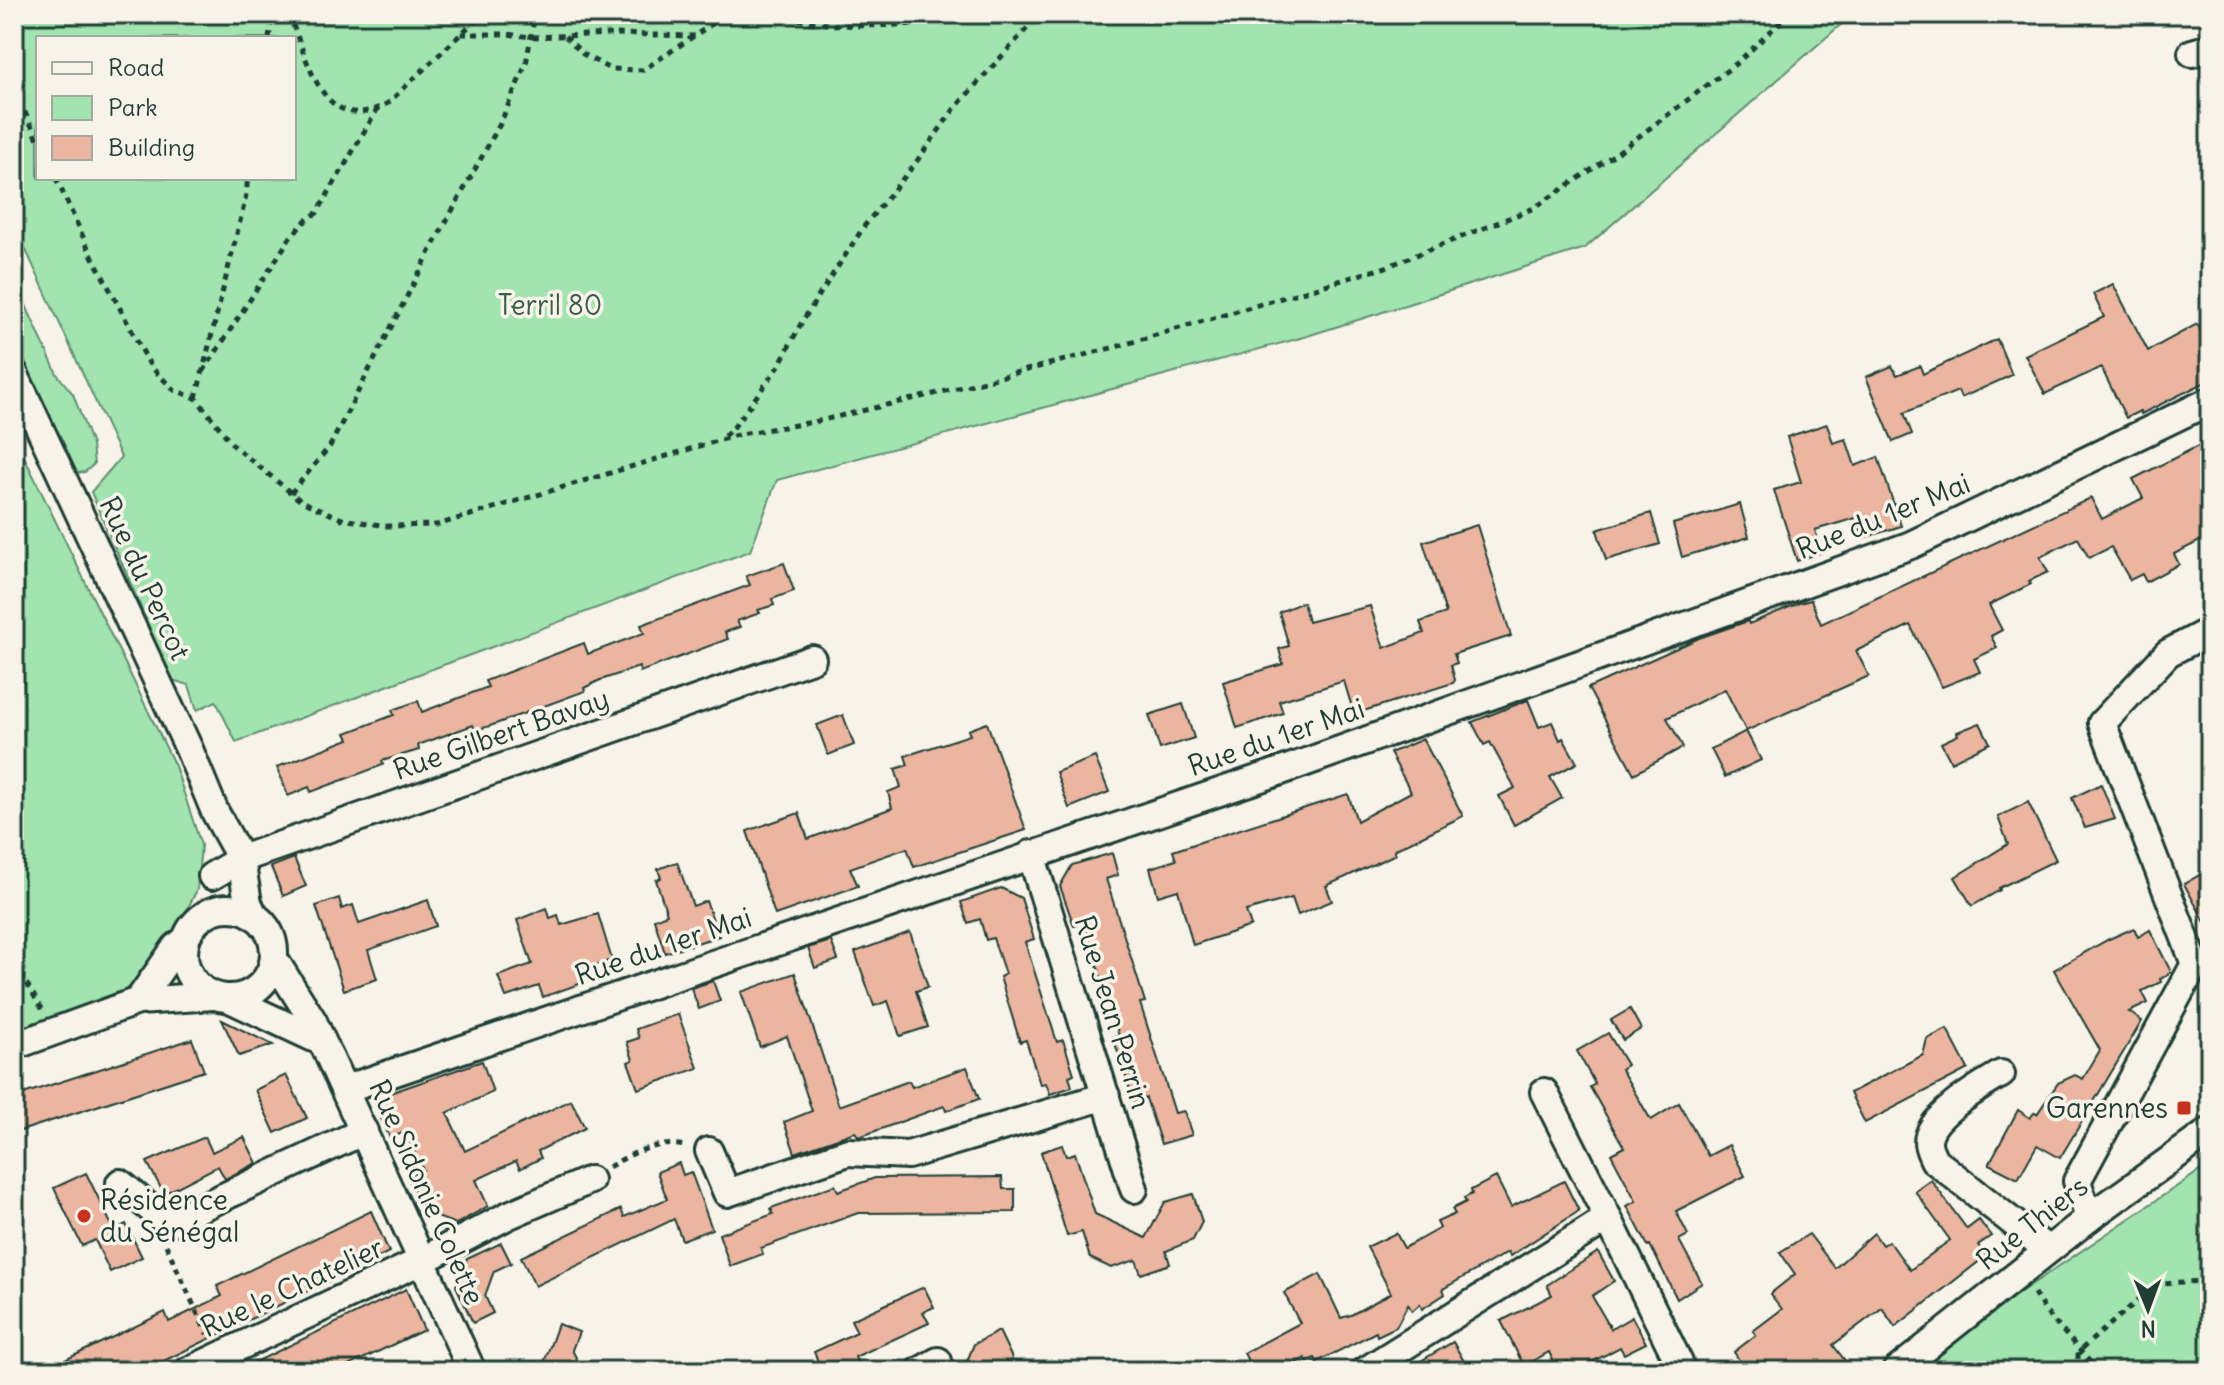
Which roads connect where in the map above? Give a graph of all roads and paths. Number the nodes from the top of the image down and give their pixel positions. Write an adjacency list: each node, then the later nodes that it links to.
1 (273, 14): 11 (path)
2 (288, 14): 16 (path)
3 (482, 14): 10 (path)
4 (535, 14): 14 (path)
5 (727, 14): 13 (path)
6 (787, 14): 7 (path)
7 (975, 14)
8 (1040, 14): 24 (path)
9 (1789, 14): 24 (path)
10 (461, 34): 14 (path); 16 (path)
11 (269, 36)
12 (565, 36): 13 (path); 13 (path); 14 (path)
13 (696, 36)
14 (532, 37): 25 (path)
15 (14, 90): 17 (path)
16 (378, 108): 20 (path)
17 (36, 135)
18 (57, 180): 22 (path)
19 (248, 180): 20 (path)
20 (203, 372): 22 (path)
21 (14, 373): 28 (street, Rue du Percot)
22 (196, 398): 25 (path)
23 (2210, 401): 29 (street, Rue du 1er Mai)
24 (721, 439): 25 (path)
25 (291, 493)
26 (2210, 631): 53 (street)
27 (812, 659): 30 (street, Rue Gilbert Bavay)
28 (215, 812): 30 (street, Rue du Percot); 31 (street, Rue du Percot)
29 (1031, 854): 43 (street, Rue du 1er Mai); 45 (street, Rue Jean Perrin)
30 (241, 859): 31 (street, Rue Gilbert Bavay); 32 (street, Rue du Percot)
31 (212, 876): 33 (street, Rue du Percot)
32 (254, 915): 33 (street); 35 (street)
33 (199, 918): 34 (street)
34 (184, 941): 37 (street); 38 (street)
35 (274, 959): 37 (street); 40 (street, Rue Sidonie Colette)
36 (14, 963): 39 (path)
37 (222, 998): 38 (street); 40 (street)
38 (138, 1001): 39 (street)
39 (69, 1027): 41 (street)
40 (320, 1041): 43 (street, Rue Sidonie Colette)
41 (14, 1046)
42 (2001, 1074): 55 (street)
43 (345, 1089): 46 (street, Rue Sidonie Colette)
44 (1544, 1092): 52 (street)
45 (1106, 1096): 48 (street); 51 (street, Rue Jean Perrin)
46 (364, 1131): 54 (street); 56 (street, Rue Sidonie Colette)
47 (2210, 1131): 53 (street, Rue Thiers)
48 (709, 1151): 49 (path)
49 (590, 1180): 56 (street, Rue le Chatelier)
50 (120, 1183): 54 (street)
51 (1134, 1189)
52 (1608, 1218): 63 (street); 64 (street)
53 (2089, 1218): 55 (street, Rue Thiers)
54 (168, 1223): 60 (path)
55 (2048, 1250): 57 (street, Rue Thiers)
56 (423, 1260): 60 (street, Rue le Chatelier); 62 (street, Rue Sidonie Colette)
57 (2021, 1272): 59 (path); 65 (street, Rue Thiers)
58 (2210, 1281): 59 (path)
59 (2081, 1349): 66 (path); 67 (path)
60 (220, 1364): 61 (street, Rue le Chatelier)
61 (188, 1371)
62 (472, 1371)
63 (1365, 1371)
64 (1683, 1371)
65 (1896, 1371)
66 (2078, 1371)
67 (2098, 1371)

